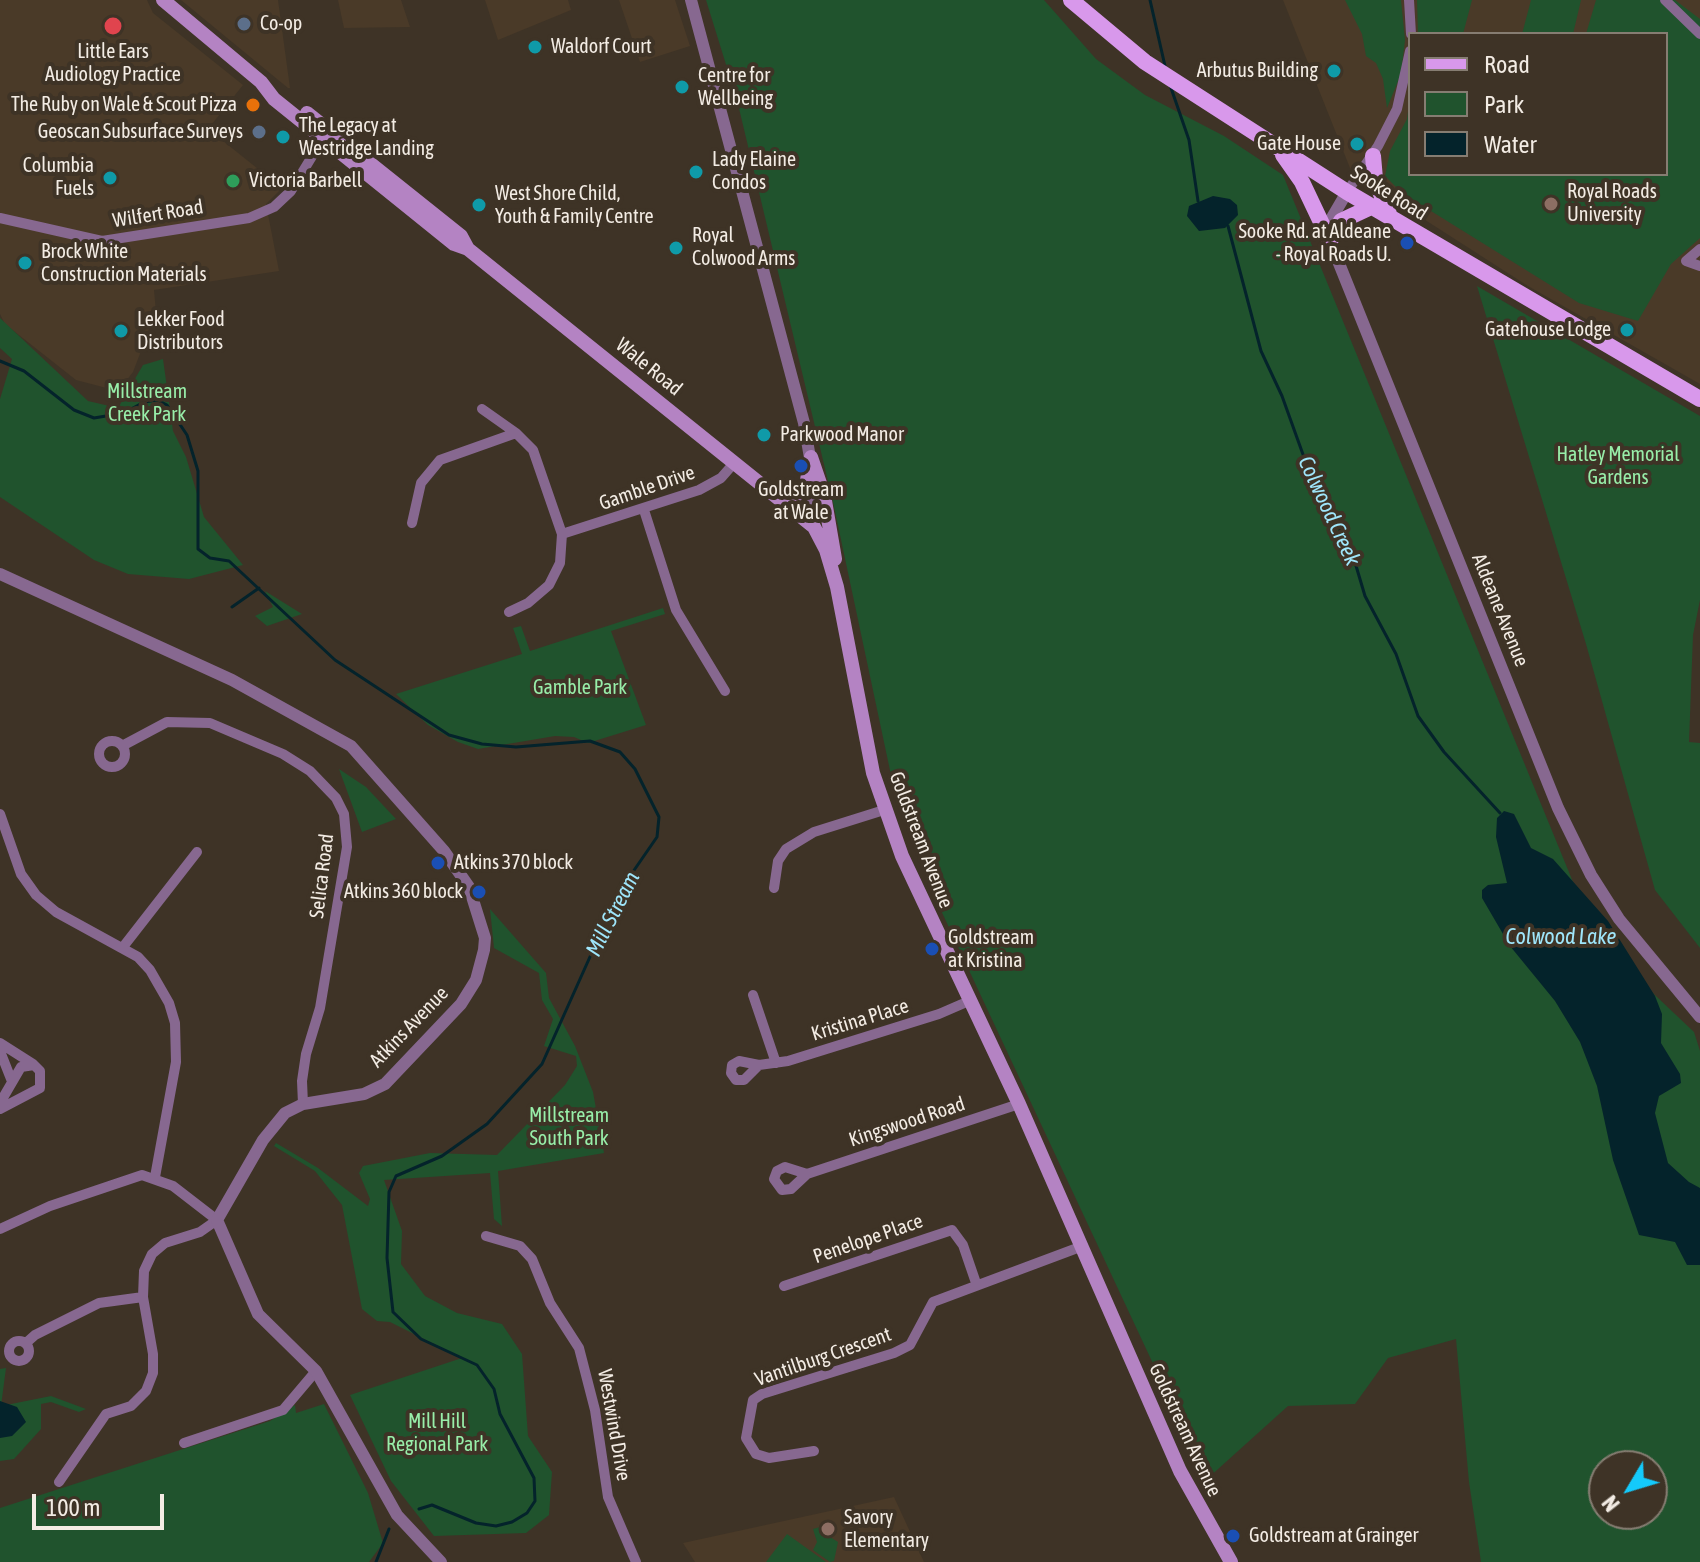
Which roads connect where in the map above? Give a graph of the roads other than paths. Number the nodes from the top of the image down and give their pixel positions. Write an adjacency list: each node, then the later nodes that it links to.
1 (163, 0): 9 (main road, Wale Road)
2 (691, 0): 22 (street)
3 (1071, 0): 10 (main road, Sooke Road)
4 (1409, 0): 6 (street)
5 (1665, 0): 7 (street)
6 (1411, 32)
7 (1700, 34)
8 (1408, 60): 11 (street)
9 (326, 134): 14 (street, Wilfert Road); 23 (main road, Wale Road)
10 (1275, 144): 12 (main road, Sooke Road); 16 (main road)
11 (1373, 156): 12 (street); 15 (main road)
12 (1347, 192): 13 (main road, Sooke Road); 16 (street)
13 (1371, 207): 15 (main road, Sooke Road); 16 (main road)
14 (0, 218)
15 (1391, 219): 19 (main road, Sooke Road)
16 (1330, 241): 41 (street, Aldeane Avenue)
17 (1700, 249): 18 (street)
18 (1700, 266)
19 (1700, 399)
20 (482, 409): 21 (street)
21 (516, 433): 27 (street); 28 (street)
22 (811, 457): 24 (main road); 26 (street); 30 (main road)
23 (735, 462): 24 (main road, Wale Road); 25 (street, Gamble Drive)
24 (787, 503): 26 (main road, Wale Road)
25 (644, 510): 28 (street, Gamble Drive); 32 (street)
26 (804, 517): 30 (main road, Goldstream Avenue)
27 (412, 523)
28 (562, 534): 31 (street)
29 (0, 574): 48 (street, Atkins Avenue)
30 (837, 587): 34 (main road, Goldstream Avenue)
31 (509, 612)
32 (725, 691)
33 (122, 746): 48 (street, Selica Road)
34 (884, 810): 37 (street); 40 (main road, Goldstream Avenue)
35 (0, 814): 38 (street)
36 (197, 852): 38 (street)
37 (774, 888)
38 (123, 947): 52 (street)
39 (753, 995): 44 (street)
40 (969, 1001): 44 (street, Kristina Place); 49 (main road, Goldstream Avenue)
41 (1700, 1017)
42 (0, 1043): 45 (street)
43 (0, 1051): 47 (street)
44 (776, 1063): 46 (street, Kristina Place)
45 (34, 1065): 47 (street); 50 (street)
46 (759, 1065)
47 (11, 1079): 50 (street)
48 (303, 1104): 53 (street, Atkins Avenue)
49 (1019, 1104): 51 (street, Kingswood Road); 56 (main road, Goldstream Avenue)
50 (0, 1106)
51 (807, 1174)
52 (152, 1177): 53 (street); 54 (street)
53 (217, 1220): 59 (street); 61 (street)
54 (0, 1229)
55 (486, 1236): 66 (street, Westwind Drive)
56 (1080, 1247): 57 (street, Vantilburg Crescent); 67 (main road, Goldstream Avenue)
57 (976, 1283): 58 (street, Penelope Place); 63 (street, Vantilburg Crescent)
58 (784, 1286)
59 (143, 1297): 60 (street); 64 (street)
60 (26, 1343)
61 (316, 1371): 62 (street); 65 (street)
62 (184, 1443)
63 (814, 1451)
64 (59, 1482)
65 (441, 1562)
66 (636, 1562)
67 (1231, 1562)

